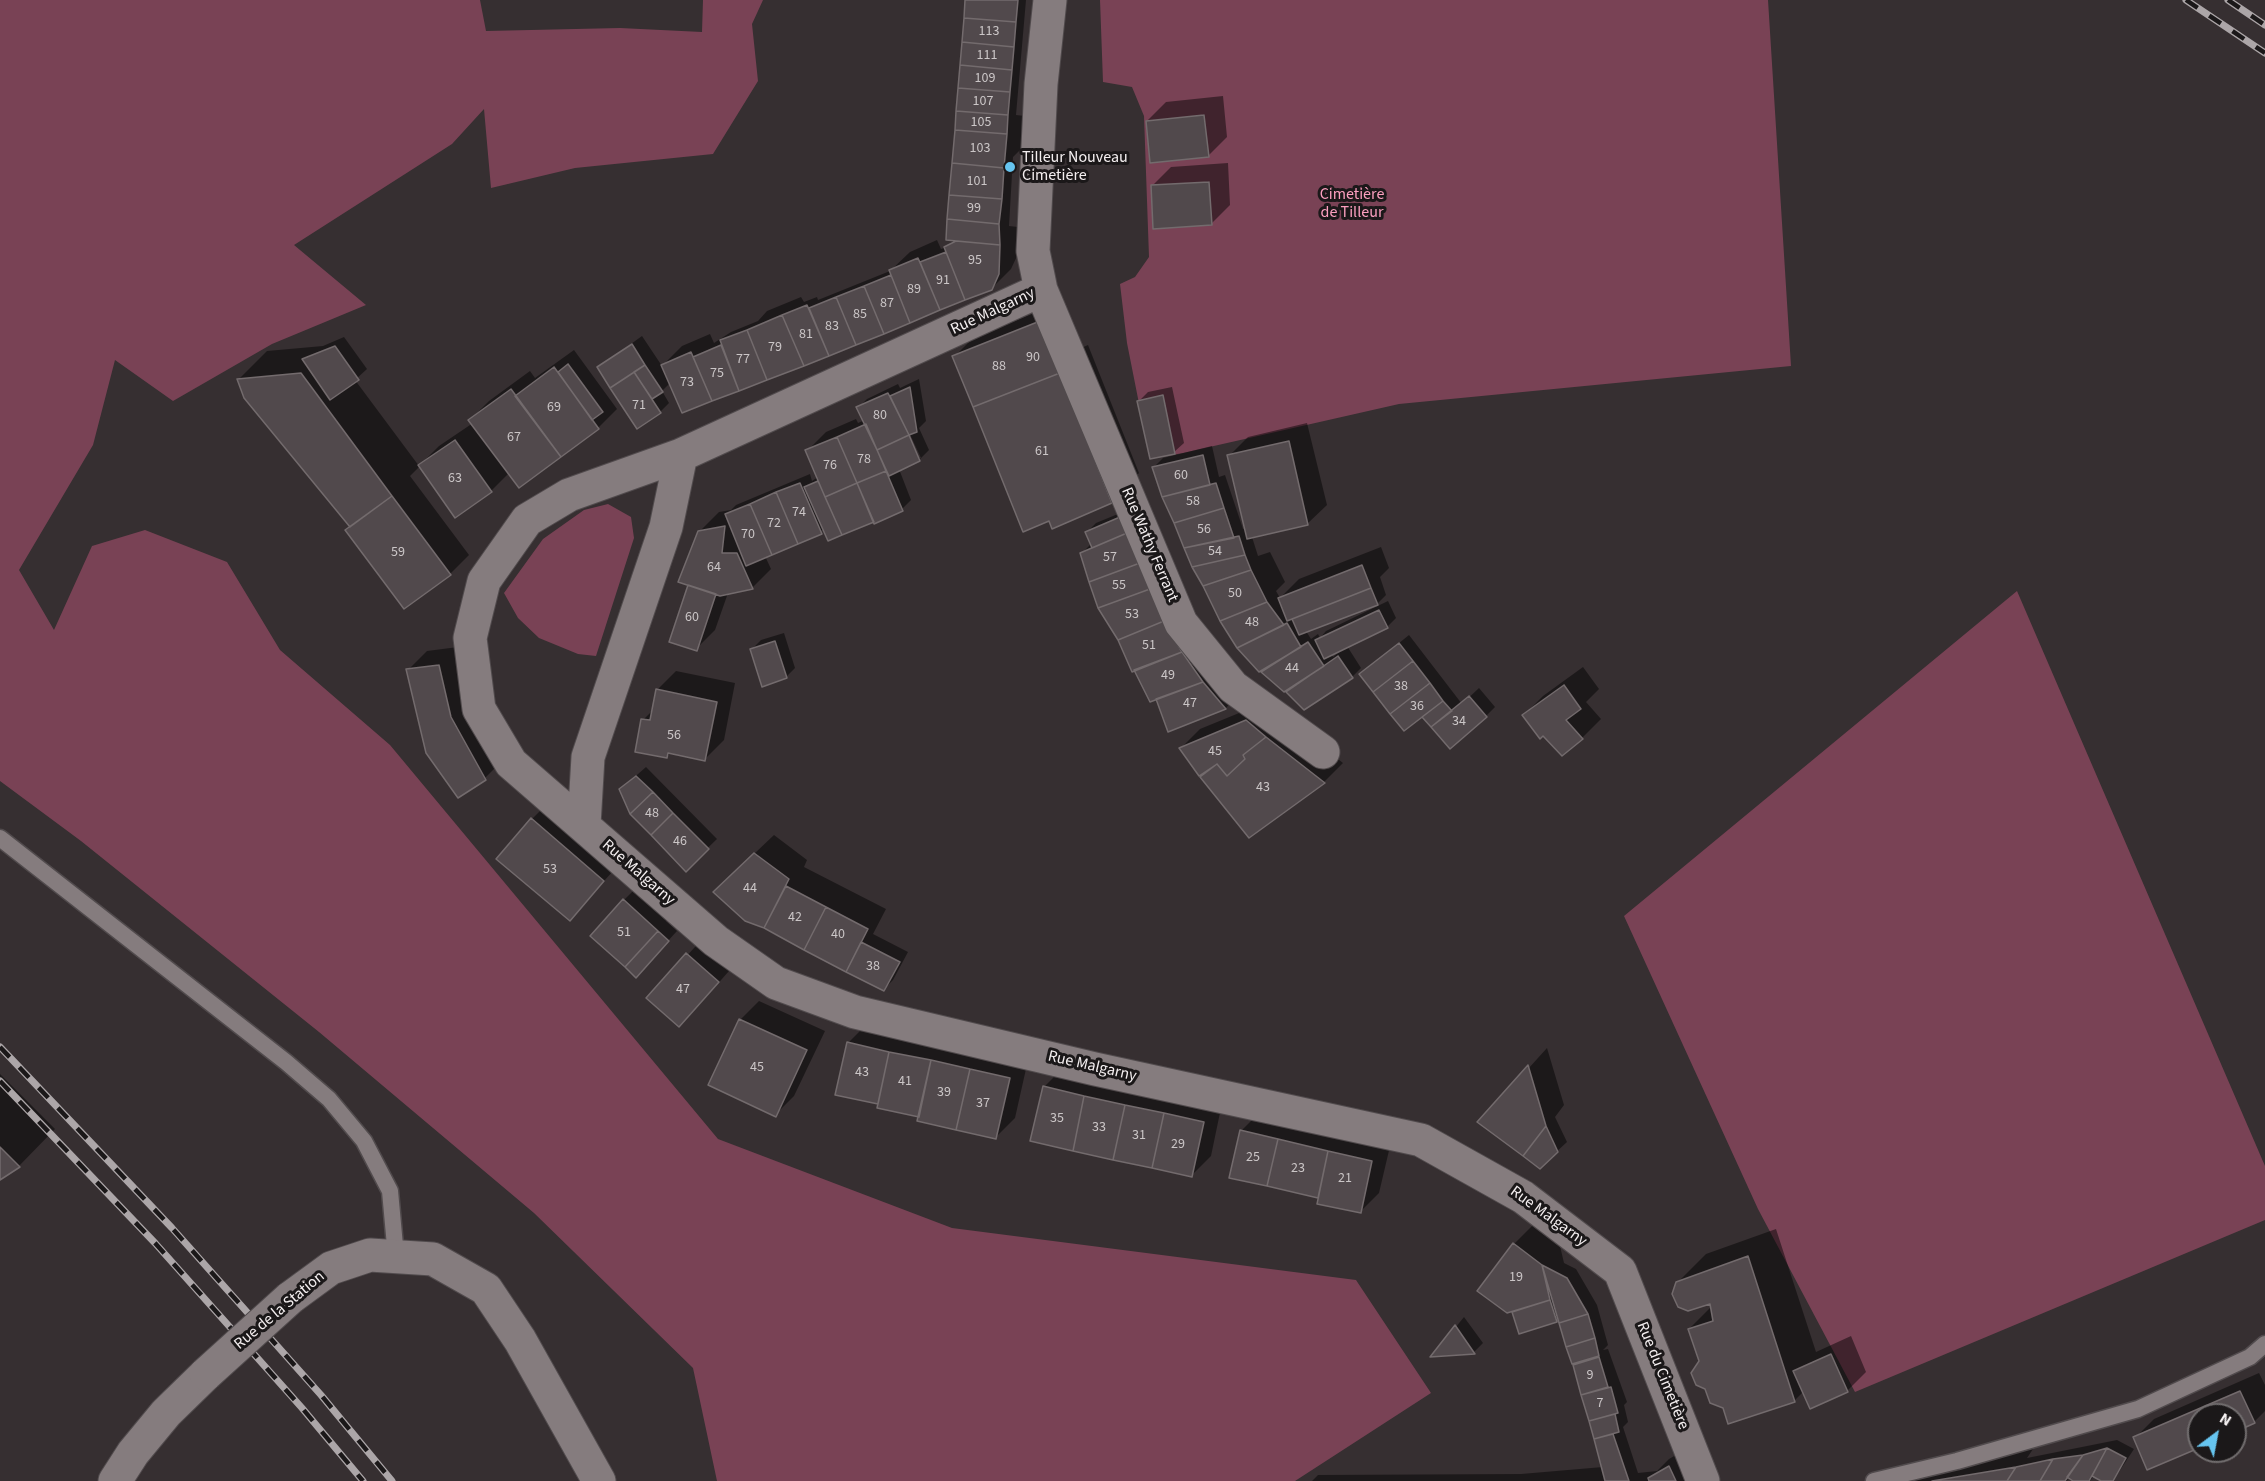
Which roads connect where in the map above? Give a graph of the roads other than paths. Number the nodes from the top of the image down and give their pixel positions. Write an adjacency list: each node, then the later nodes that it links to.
1 (1050, 0): 2 (street, Rue Malgarny)
2 (1041, 290): 3 (street, Rue Malgarny); 4 (street, Rue Wathy Ferrant)
3 (681, 455): 5 (street); 5 (street, Rue Malgarny)
4 (1323, 752)
5 (584, 825): 8 (street, Rue Malgarny)
6 (0, 838): 7 (lane)
7 (396, 1257): 10 (street, Rue de la Station, bridge); 11 (street, Rue de la Station)
8 (1620, 1271): 12 (street, Rue du Cimetière)
9 (2265, 1344): 13 (lane)
10 (116, 1481)
11 (599, 1481)
12 (1703, 1481)
13 (1874, 1481)

